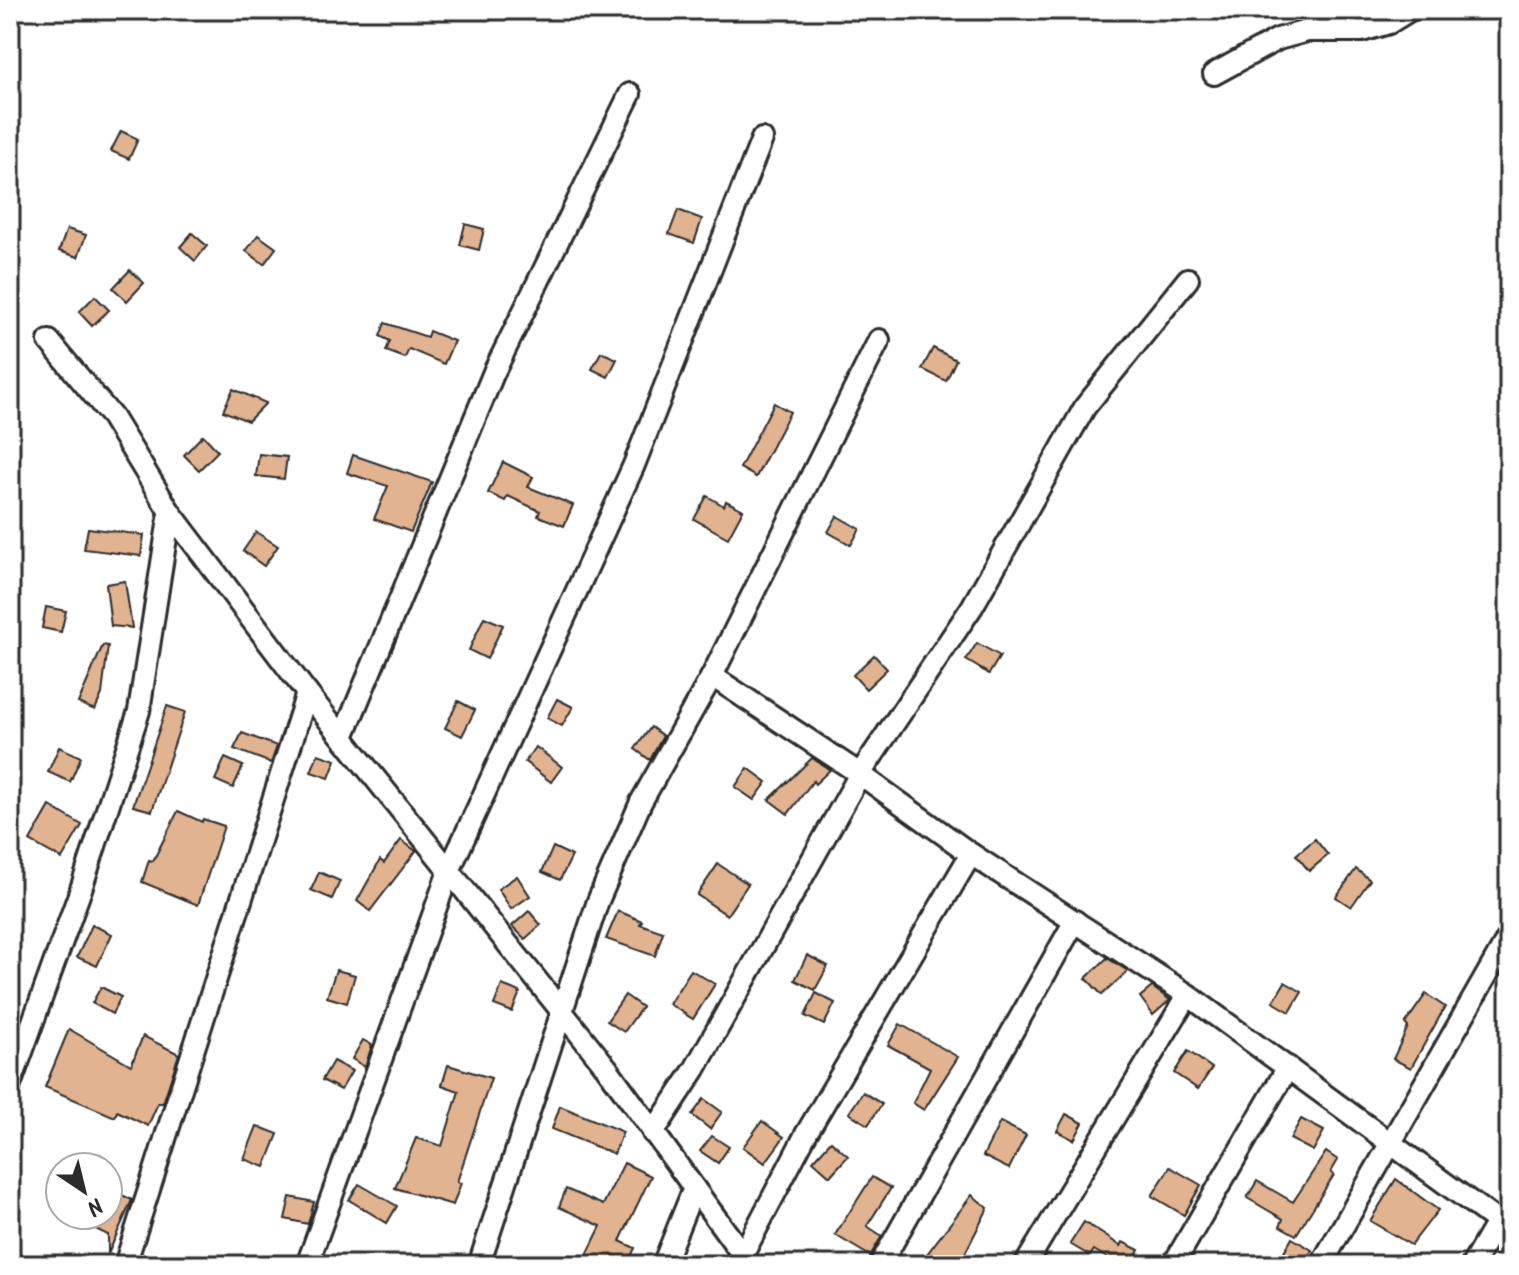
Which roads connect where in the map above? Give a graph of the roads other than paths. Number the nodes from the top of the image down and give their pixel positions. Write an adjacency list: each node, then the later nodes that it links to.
1 (1410, 10): 2 (street)
2 (1214, 74)
3 (630, 94): 11 (street)
4 (762, 139): 14 (street)
5 (1188, 279): 12 (street)
6 (879, 340): 9 (street)
7 (49, 341): 8 (street)
8 (170, 512): 10 (street); 20 (street)
9 (712, 676): 12 (street); 18 (street)
10 (307, 693): 11 (street); 26 (street)
11 (343, 737): 14 (street)
12 (860, 774): 13 (street); 21 (street)
13 (971, 854): 15 (street); 25 (street)
14 (449, 871): 18 (street); 27 (street)
15 (1075, 921): 17 (street); 30 (street)
16 (1509, 936): 22 (street)
17 (1188, 995): 19 (street); 31 (street)
18 (563, 1017): 21 (street); 28 (street)
19 (1288, 1067): 22 (street); 32 (street)
20 (10, 1085)
21 (653, 1133): 23 (street)
22 (1390, 1143): 24 (street); 33 (street)
23 (694, 1188): 25 (street); 29 (street)
24 (1503, 1226): 34 (street)
25 (746, 1260)
26 (125, 1265)
27 (307, 1265)
28 (479, 1265)
29 (663, 1265)
30 (880, 1265)
31 (1025, 1265)
32 (1173, 1265)
33 (1321, 1265)
34 (1472, 1265)

